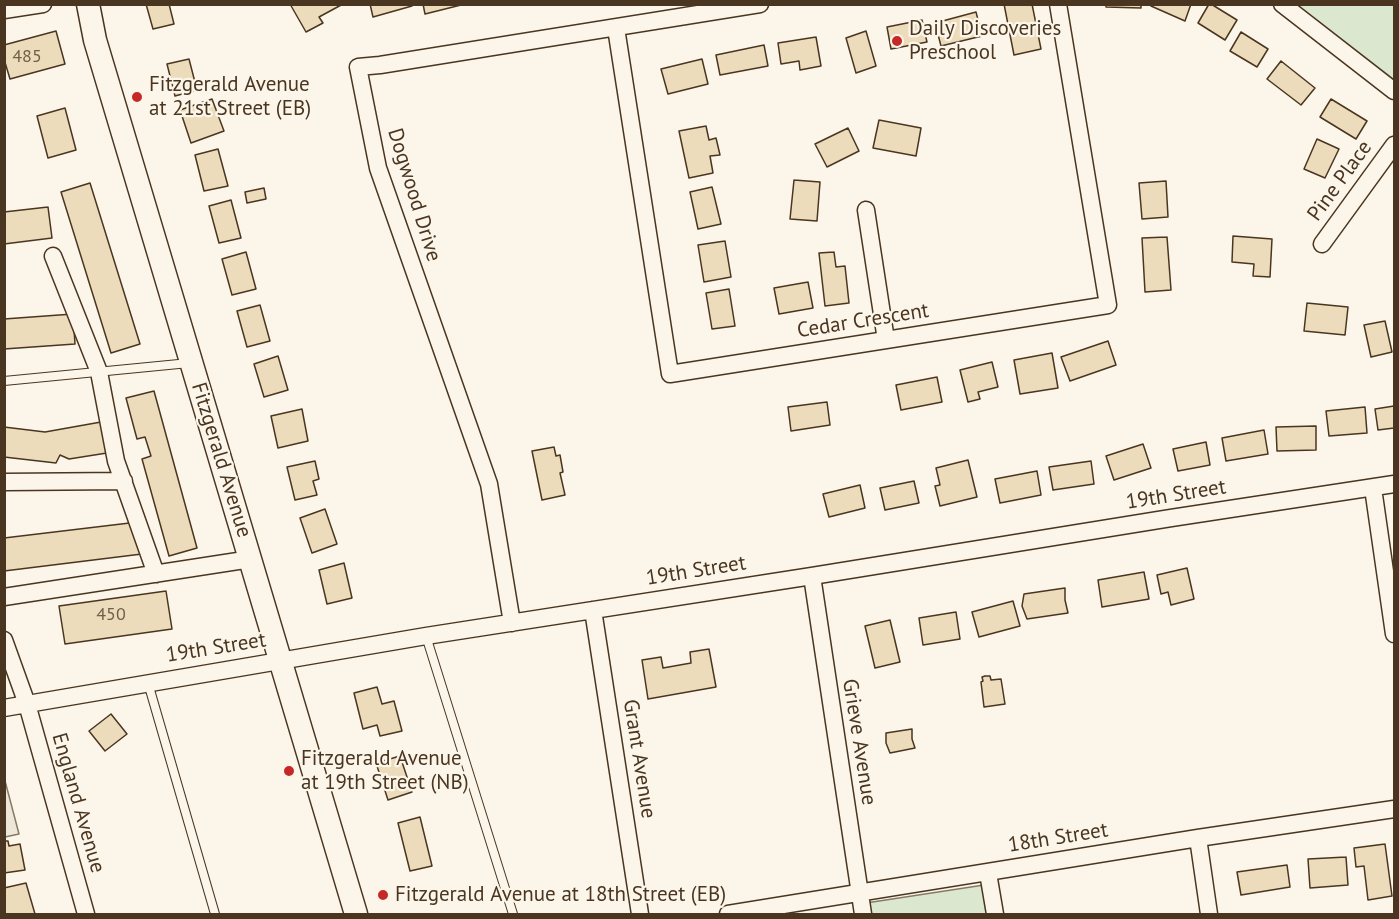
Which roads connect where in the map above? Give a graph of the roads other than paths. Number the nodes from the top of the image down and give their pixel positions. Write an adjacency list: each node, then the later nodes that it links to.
1 (43, 4): 6 (street)
2 (88, 4): 14 (street, Fitzgerald Avenue)
3 (760, 4): 7 (street, Dogwood Drive)
4 (1058, 4): 13 (street, Cedar Crescent)
5 (1282, 4): 8 (street)
6 (4, 10)
7 (616, 28): 13 (street, Cedar Crescent); 27 (street, Dogwood Drive)
8 (1395, 91)
9 (1395, 145): 11 (street, Pine Place)
10 (866, 210): 13 (street)
11 (1322, 244)
12 (53, 256): 15 (street)
13 (886, 340)
14 (192, 363): 15 (lane); 21 (street, Fitzgerald Avenue)
15 (99, 372): 16 (lane); 17 (street)
16 (4, 381)
17 (124, 481): 18 (street); 22 (street)
18 (4, 482)
19 (1395, 484): 20 (street, 19th Street)
20 (1373, 488): 23 (street, 19th Street); 25 (street)
21 (251, 560): 22 (street); 31 (street, Fitzgerald Avenue)
22 (156, 574): 24 (street)
23 (812, 576): 26 (street, 19th Street); 38 (street, Grieve Avenue)
24 (4, 597)
25 (1392, 602): 28 (street)
26 (593, 610): 27 (street, 19th Street); 43 (street, Grant Avenue)
27 (512, 622): 29 (street, 19th Street)
28 (1395, 634)
29 (426, 636): 31 (street, 19th Street); 42 (lane)
30 (4, 640): 33 (street, England Avenue)
31 (281, 660): 32 (street, 19th Street); 41 (street, Fitzgerald Avenue)
32 (148, 683): 33 (street, 19th Street); 40 (lane)
33 (27, 704): 34 (street, 19th Street); 39 (street, England Avenue)
34 (4, 708)
35 (1395, 809): 36 (street, 18th Street)
36 (1198, 838): 37 (street, 18th Street); 47 (street)
37 (988, 873): 38 (street, 18th Street); 46 (street)
38 (859, 892): 44 (street, 18th Street); 45 (street, Grieve Avenue)
39 (86, 915)
40 (215, 915)
41 (356, 915)
42 (513, 915)
43 (640, 915)
44 (728, 915)
45 (862, 915)
46 (995, 915)
47 (1209, 915)

